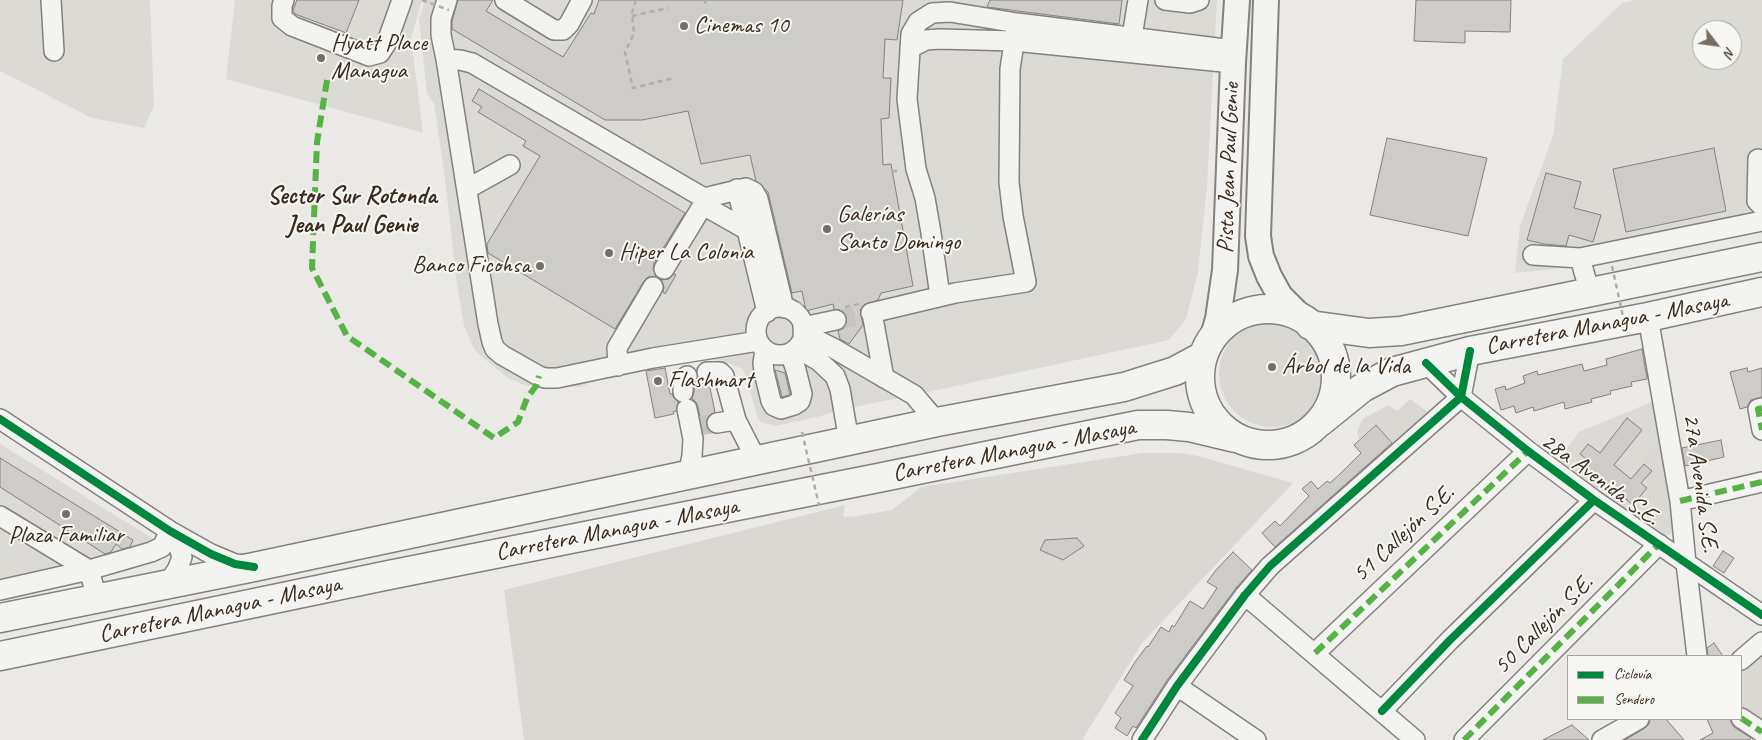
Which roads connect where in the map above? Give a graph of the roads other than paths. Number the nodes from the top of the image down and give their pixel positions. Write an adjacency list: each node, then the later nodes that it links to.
1 (51, 0): 17 (street)
2 (284, 0): 3 (street)
3 (402, 0)
4 (505, 0): 5 (street)
5 (582, 0)
6 (1138, 0): 15 (street)
7 (1165, 0): 8 (street)
8 (1199, 0)
9 (1237, 0): 18 (main road, Pista Jean Paul Genie)
10 (1266, 0): 39 (main road, Pista Jean Paul Genie)
11 (448, 5): 19 (street)
12 (941, 12): 13 (street); 14 (street); 16 (street)
13 (1016, 32): 14 (street); 15 (street); 35 (street)
14 (942, 39): 16 (street)
15 (1131, 45): 18 (street)
16 (910, 48): 35 (street)
17 (54, 52)
18 (1233, 57): 42 (main road, Pista Jean Paul Genie)
19 (446, 60): 22 (street); 24 (street)
20 (1758, 159): 25 (street)
21 (510, 165): 22 (street)
22 (467, 189): 44 (street)
23 (737, 189): 24 (street); 27 (street); 36 (street)
24 (704, 201): 27 (street); 31 (street)
25 (1762, 206)
26 (1762, 221): 30 (street)
27 (747, 230): 36 (street)
28 (1533, 255): 30 (street)
29 (1762, 257): 34 (highway, Carretera Managua - Masaya)
30 (1580, 258): 34 (street)
31 (664, 268)
32 (653, 287): 44 (street)
33 (1762, 292): 38 (highway, Carretera Managua - Masaya)
34 (1590, 293): 39 (highway, Carretera Managua - Masaya)
35 (940, 296): 47 (street)
36 (782, 305): 40 (street); 41 (street)
37 (837, 314): 40 (street)
38 (1648, 317): 43 (highway, Carretera Managua - Masaya); 64 (street, 27a Avenida S.E.)
39 (1305, 320): 42 (highway); 51 (highway)
40 (800, 335): 41 (street); 41 (street); 47 (street); 58 (street)
41 (761, 345): 44 (street)
42 (1208, 346): 54 (highway, Carretera Managua - Masaya); 57 (highway)
43 (1470, 351): 45 (highway, Carretera Managua - Masaya); 49 (street)
44 (618, 357)
45 (1426, 363): 49 (street, 28a Avenida S.E.); 51 (highway, Carretera Managua - Masaya)
46 (707, 372): 53 (street)
47 (884, 378): 54 (street)
48 (686, 392): 61 (street)
49 (1461, 397): 59 (street, 28a Avenida S.E.); 73 (street)
50 (1760, 408): 56 (street)
51 (1326, 412): 57 (highway)
52 (0, 419): 66 (street)
53 (736, 420): 55 (street); 60 (street)
54 (937, 422): 58 (highway, Carretera Managua - Masaya)
55 (717, 423)
56 (1762, 430)
57 (1235, 438): 80 (highway, Carretera Managua - Masaya)
58 (850, 441): 60 (highway, Carretera Managua - Masaya)
59 (1528, 451): 63 (street, 28a Avenida S.E.); 78 (street, 51 Callejón S.E.)
60 (757, 461): 61 (highway, Carretera Managua - Masaya)
61 (688, 475): 69 (highway, Carretera Managua - Masaya)
62 (1762, 482): 64 (street)
63 (1594, 500): 67 (street, 28a Avenida S.E.); 83 (street)
64 (1680, 501): 68 (street, 27a Avenida S.E.)
65 (0, 516): 70 (street)
66 (170, 531): 69 (street); 70 (street); 71 (street)
67 (1659, 544): 68 (street, 28a Avenida S.E.); 90 (street, 50 Callejón S.E.)
68 (1686, 563): 75 (street, 28a Avenida S.E.); 79 (street, 27a Avenida S.E.)
69 (254, 567): 71 (highway, Carretera Managua - Masaya)
70 (89, 570): 72 (street); 74 (street)
71 (168, 584): 74 (highway, Carretera Managua - Masaya)
72 (0, 590)
73 (1245, 595): 78 (street); 82 (street)
74 (97, 598): 76 (highway, Carretera Managua - Masaya)
75 (1762, 615)
76 (0, 618)
77 (1762, 642): 81 (street)
78 (1315, 653): 83 (street)
79 (1697, 655)
80 (0, 656)
81 (1742, 659)
82 (1177, 686): 87 (street); 88 (street)
83 (1382, 711): 89 (street)
84 (1742, 719): 86 (street)
85 (1637, 720): 91 (street)
86 (1762, 732)
87 (1142, 740)
88 (1256, 740)
89 (1415, 740)
90 (1464, 740)
91 (1602, 740)

